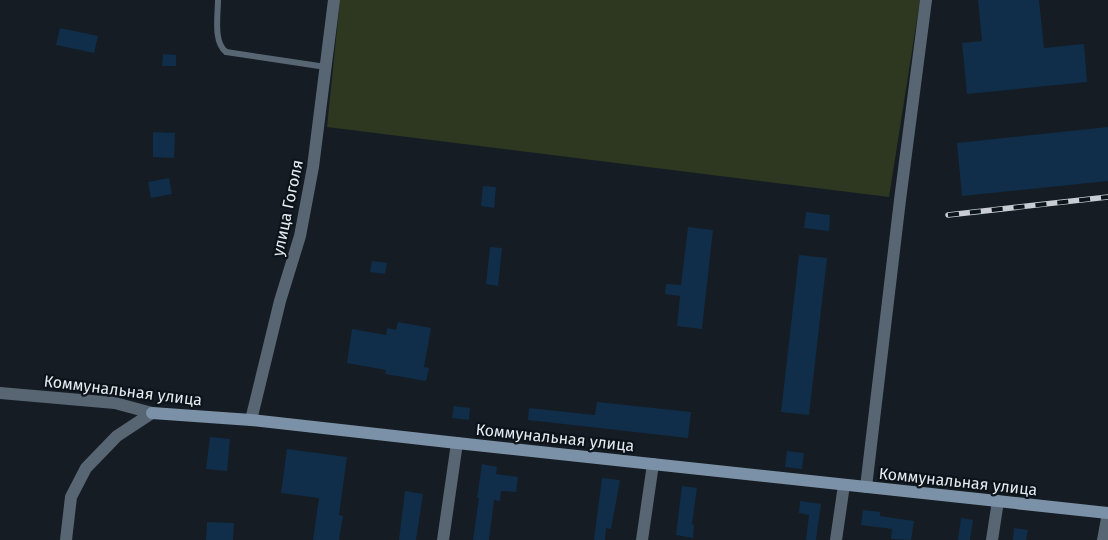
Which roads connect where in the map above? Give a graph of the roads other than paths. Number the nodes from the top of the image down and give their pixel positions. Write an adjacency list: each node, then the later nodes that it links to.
1 (218, 0): 4 (lane)
2 (334, 0): 4 (street, улица Гоголя)
3 (926, 0): 11 (street)
4 (326, 67): 7 (street, улица Гоголя)
5 (0, 393): 6 (street, Коммунальная улица)
6 (152, 413): 7 (street, Коммунальная улица); 14 (street)
7 (251, 420): 8 (street, Коммунальная улица)
8 (457, 443): 9 (street, Коммунальная улица); 15 (street)
9 (653, 464): 10 (street, Коммунальная улица); 16 (street)
10 (844, 485): 11 (street, Коммунальная улица); 17 (street)
11 (866, 487): 12 (street, Коммунальная улица)
12 (998, 502): 13 (street, Коммунальная улица); 18 (street)
13 (1108, 513): 19 (street)
14 (66, 540)
15 (443, 540)
16 (642, 540)
17 (836, 540)
18 (992, 540)
19 (1103, 540)

